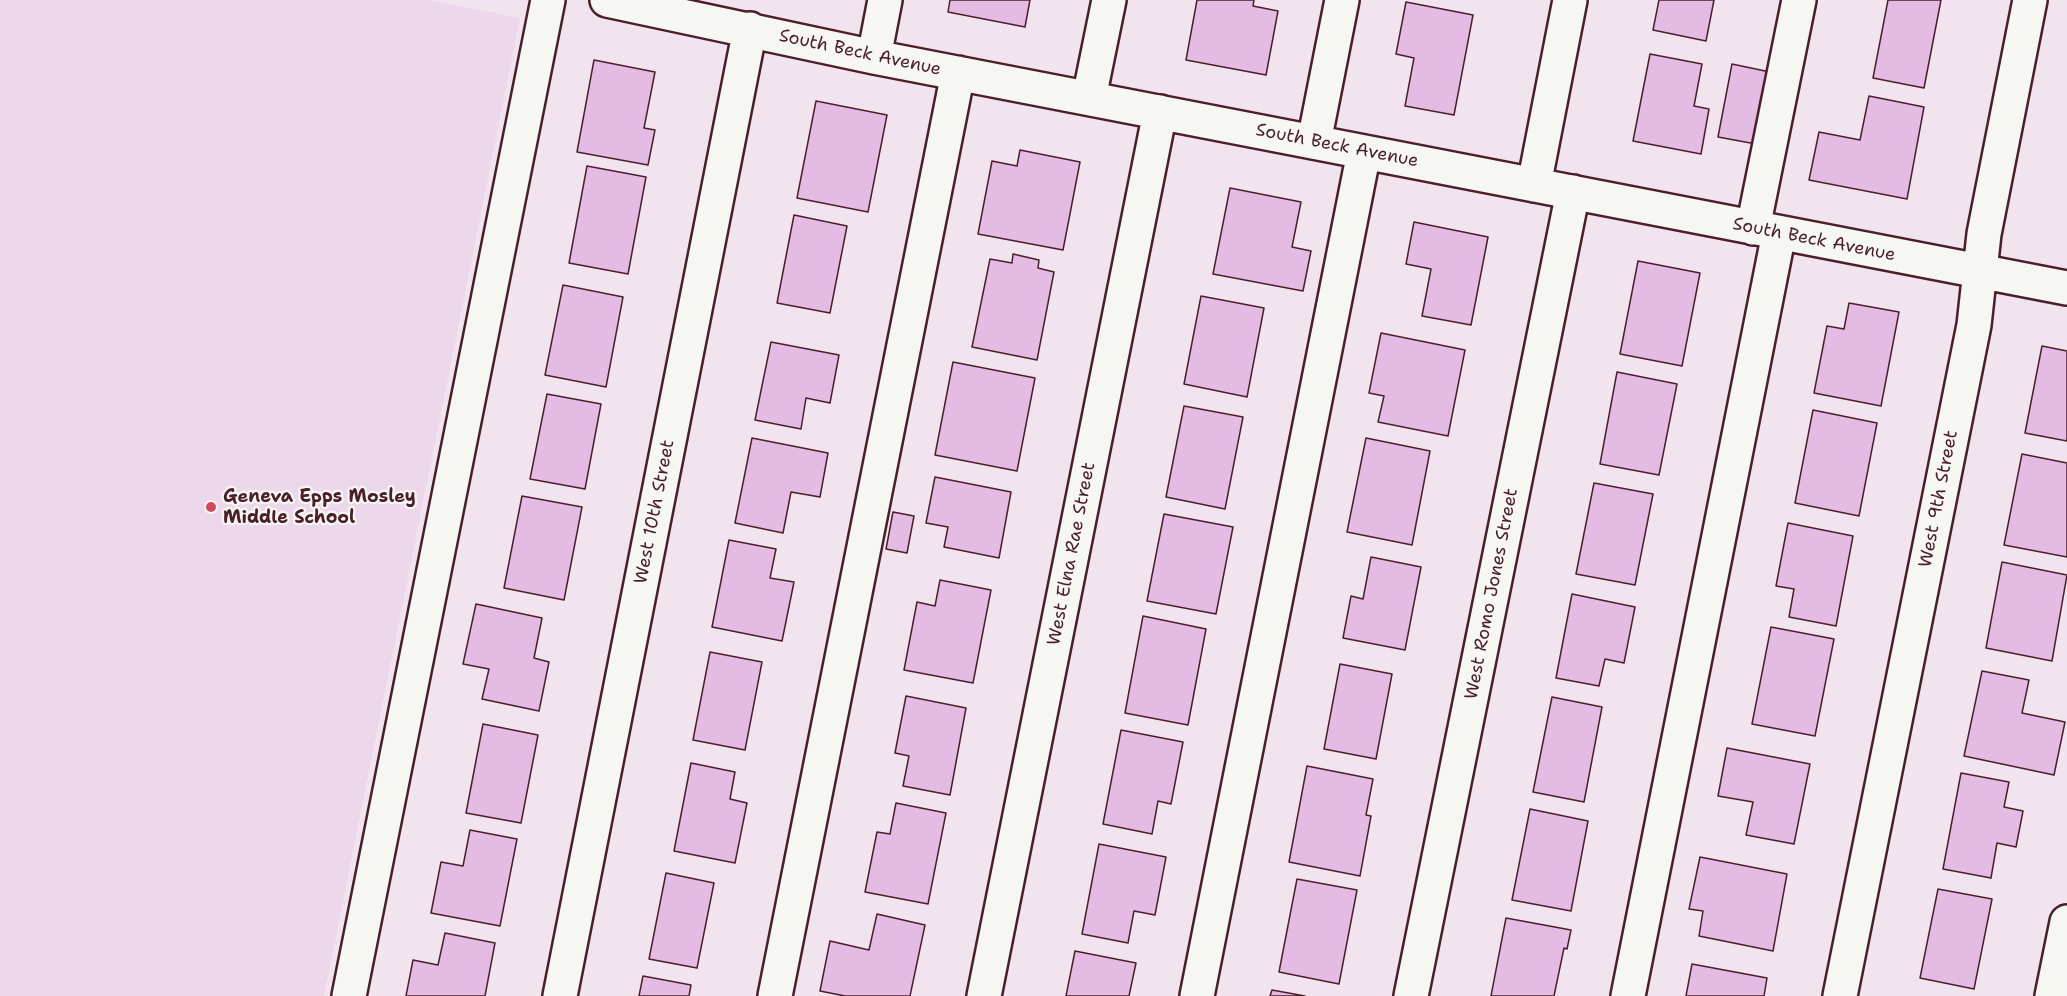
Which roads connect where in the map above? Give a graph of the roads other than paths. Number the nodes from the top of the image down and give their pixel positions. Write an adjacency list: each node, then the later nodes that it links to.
1 (548, 0): 23 (street)
2 (607, 0): 9 (street, South Beck Avenue)
3 (885, 0): 11 (street)
4 (1109, 0): 13 (street)
5 (1341, 0): 15 (street)
6 (1570, 0): 17 (street)
7 (1799, 0): 19 (street)
8 (2030, 0): 20 (street, West 9th Street)
9 (652, 4): 10 (street, South Beck Avenue)
10 (750, 29): 11 (street, South Beck Avenue); 24 (street, West 10th Street)
11 (874, 57): 12 (street, South Beck Avenue)
12 (958, 73): 13 (street, South Beck Avenue); 25 (street)
13 (1089, 98): 14 (street, South Beck Avenue)
14 (1160, 112): 15 (street, South Beck Avenue); 26 (street, West Elna Rae Street)
15 (1314, 142): 16 (street, South Beck Avenue)
16 (1364, 152): 17 (street, South Beck Avenue); 27 (street)
17 (1534, 185): 18 (street, South Beck Avenue)
18 (1573, 192): 19 (street, South Beck Avenue); 28 (street, West Romo Jones Street)
19 (1766, 231): 20 (street, South Beck Avenue); 29 (street)
20 (1979, 272): 21 (street, South Beck Avenue); 30 (street, West 9th Street)
21 (2067, 288)
22 (2067, 922): 31 (street)
23 (350, 996)
24 (560, 996)
25 (775, 996)
26 (984, 996)
27 (1197, 996)
28 (1411, 996)
29 (1628, 996)
30 (1840, 996)
31 (2052, 996)

